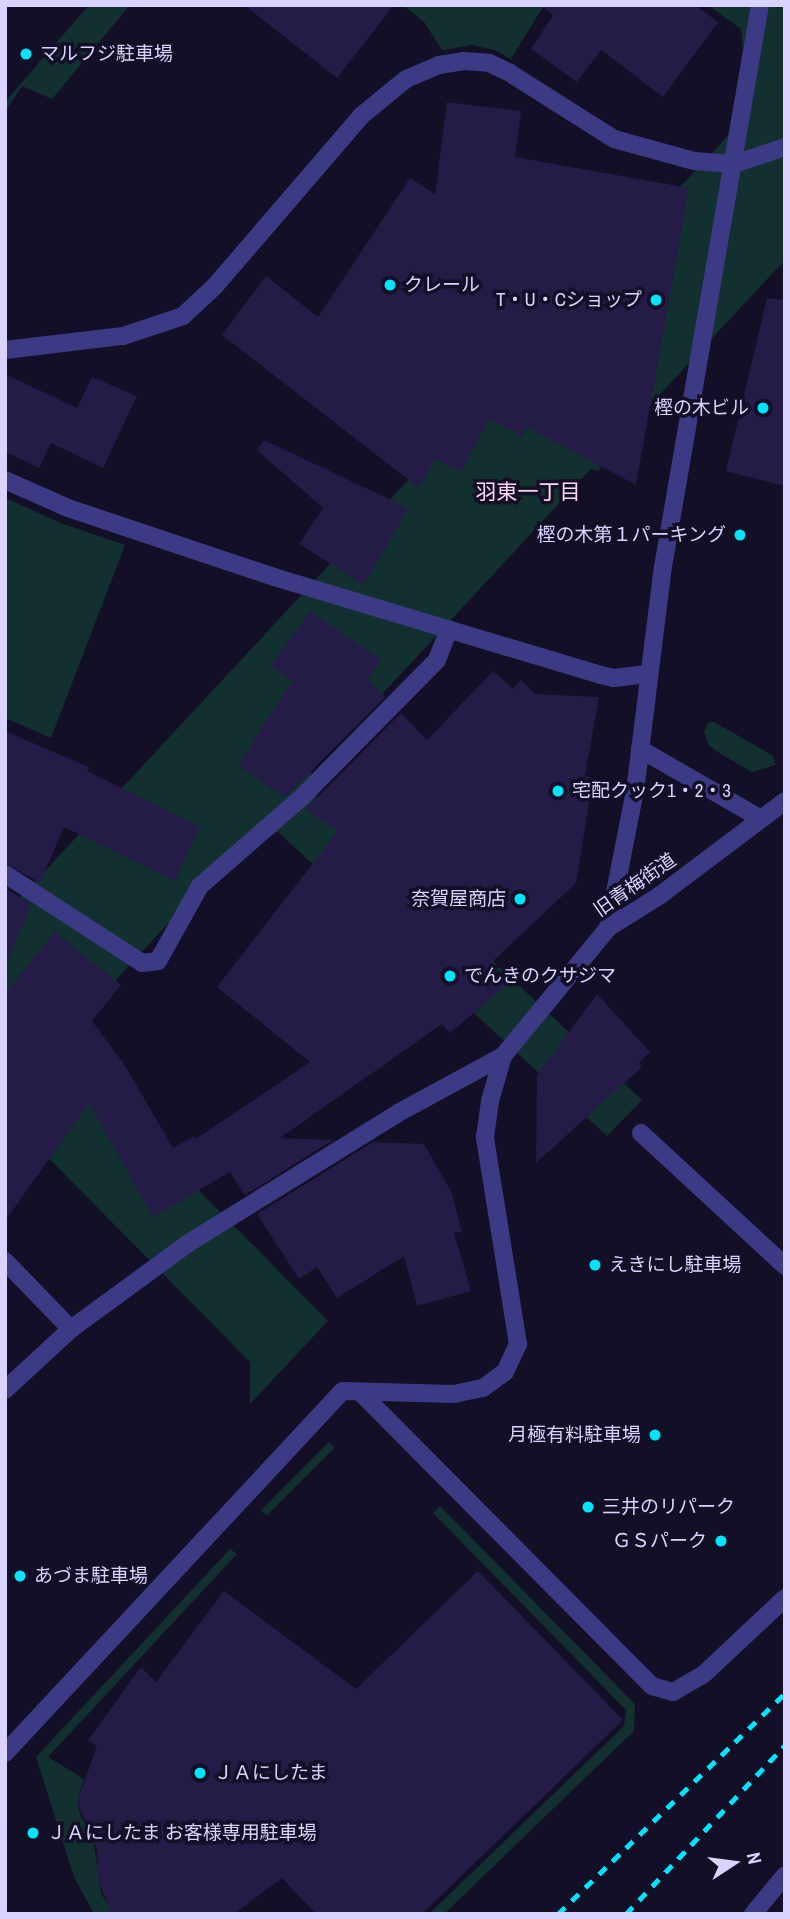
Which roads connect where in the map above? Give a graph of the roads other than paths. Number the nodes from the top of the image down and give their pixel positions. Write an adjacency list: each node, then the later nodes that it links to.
1 (760, 5): 3 (street)
2 (785, 147): 3 (street)
3 (734, 164): 4 (street); 7 (street)
4 (5, 350)
5 (5, 480): 6 (street)
6 (449, 629): 7 (street); 11 (street)
7 (649, 674): 8 (street)
8 (640, 749): 10 (street); 12 (street)
9 (785, 801): 10 (street, 旧青梅街道)
10 (761, 819): 12 (street, 旧青梅街道)
11 (5, 874)
12 (608, 928): 13 (street, 旧青梅街道)
13 (503, 1056): 17 (street); 19 (street)
14 (641, 1133): 16 (street)
15 (5, 1261): 17 (street)
16 (783, 1261)
17 (71, 1329): 18 (street)
18 (5, 1390)
19 (360, 1392): 20 (street); 21 (street)
20 (785, 1598)
21 (5, 1753)
22 (785, 1875): 23 (street)
23 (753, 1914)

